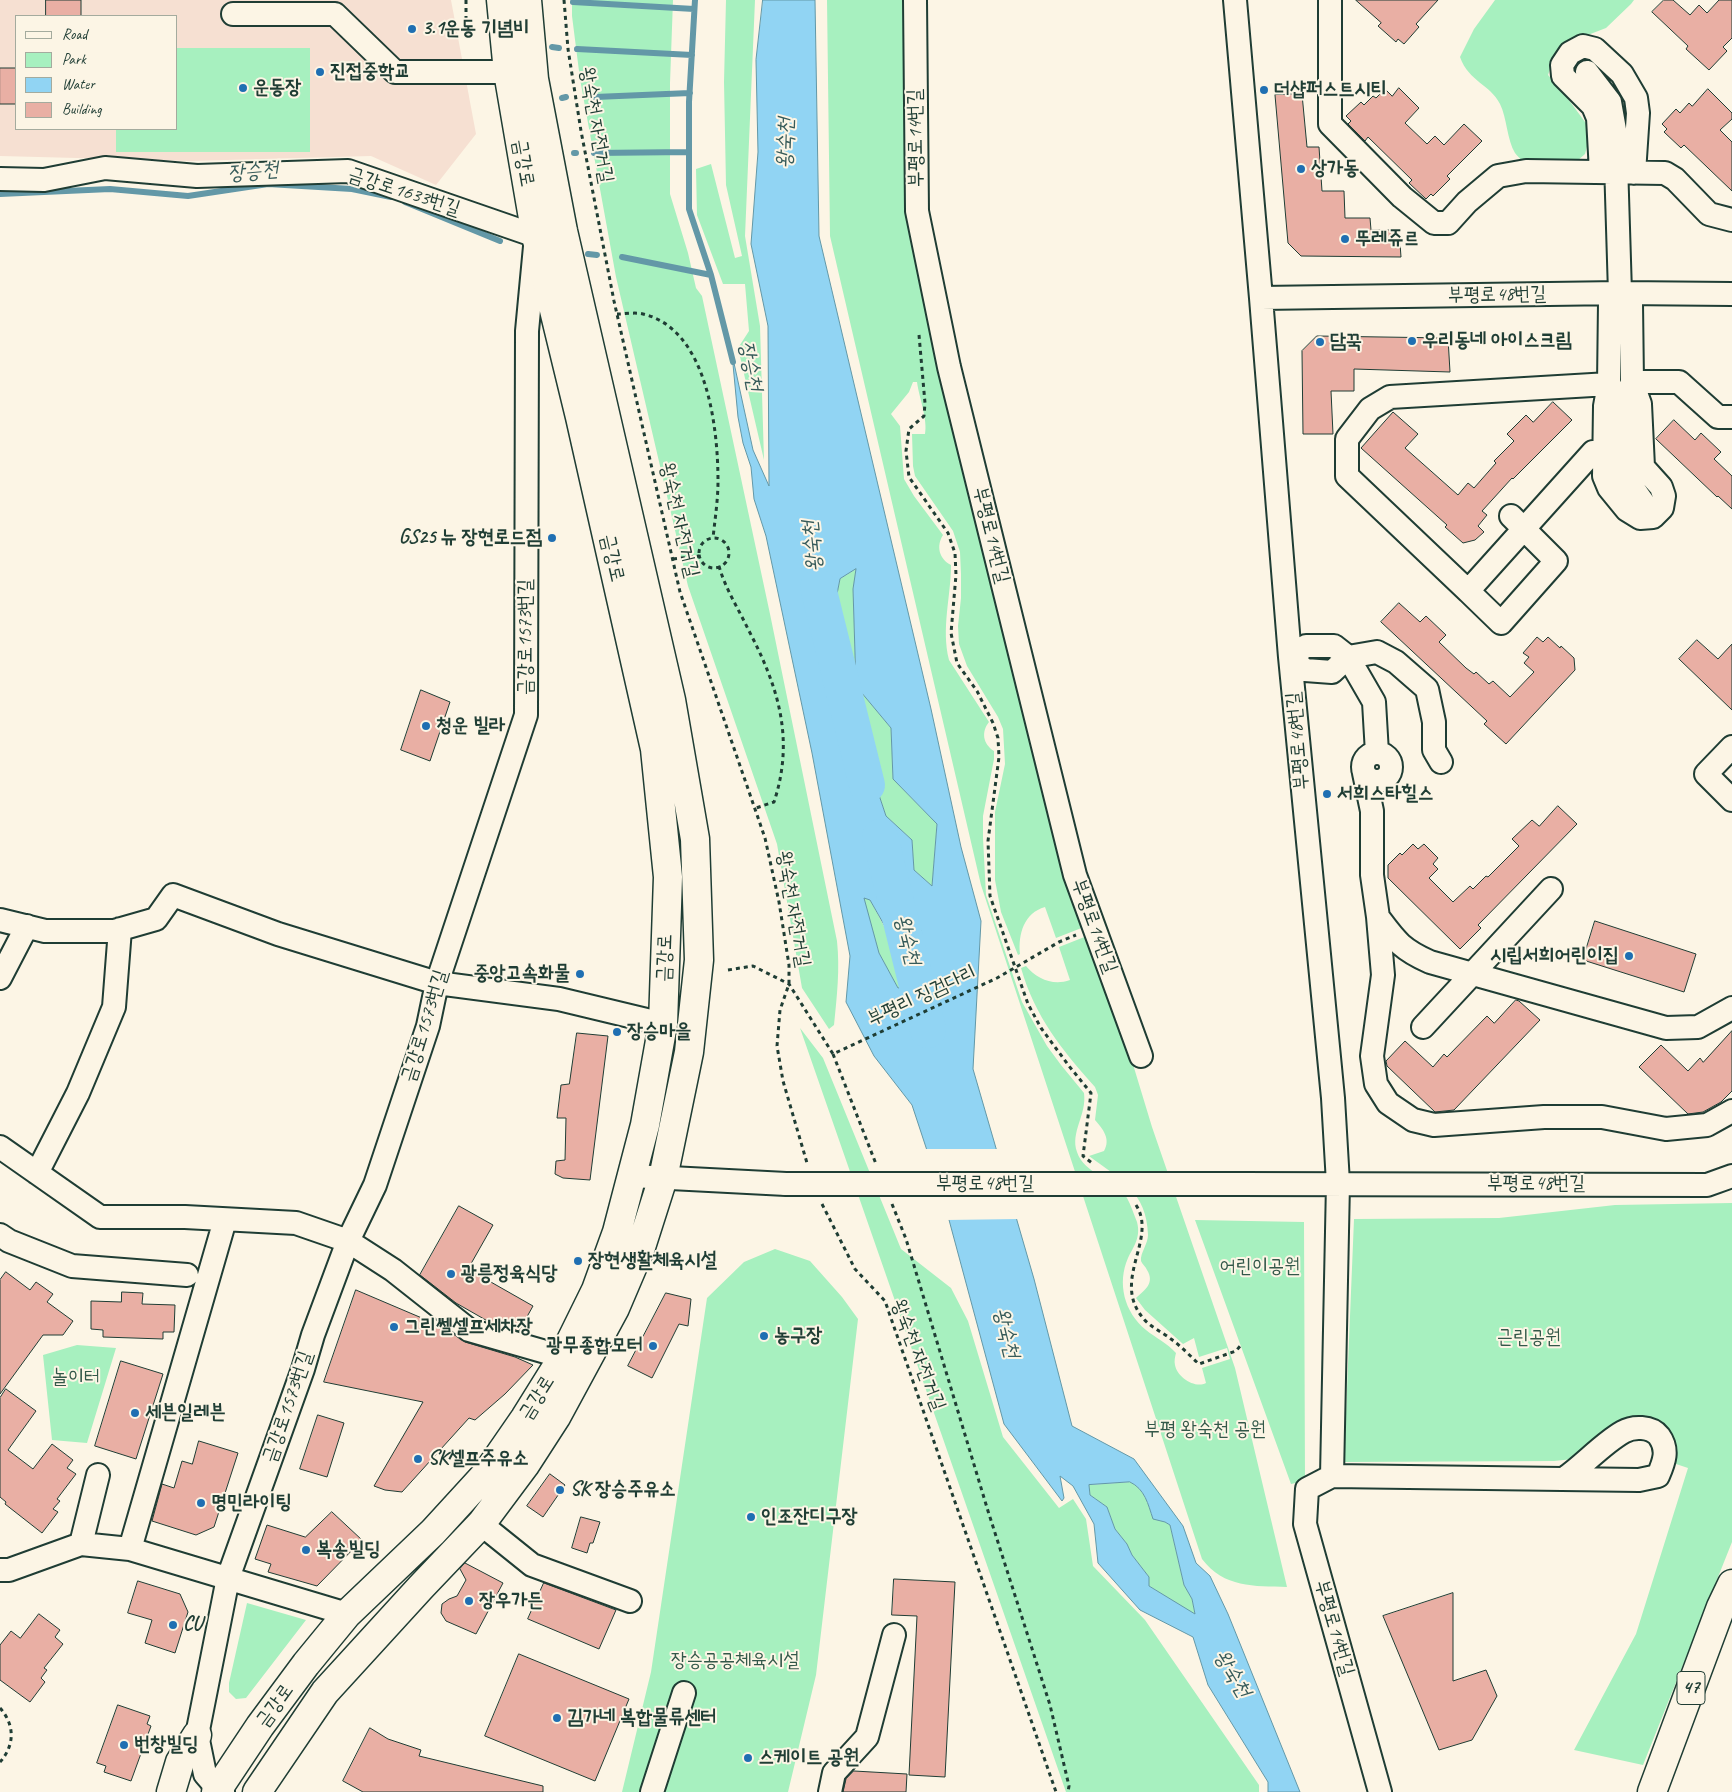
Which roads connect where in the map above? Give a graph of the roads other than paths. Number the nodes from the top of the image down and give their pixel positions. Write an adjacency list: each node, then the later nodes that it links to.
1 (502, 0): 8 (main road, 금강로)
2 (527, 0): 49 (main road, 금강로)
3 (914, 0): 43 (street, 부평로14번길)
4 (1235, 0): 16 (street, 부평로48번길)
5 (1330, 0): 10 (street)
6 (312, 7): 7 (street); 8 (street)
7 (233, 14)
8 (508, 72): 13 (main road, 금강로)
9 (1588, 72): 10 (street)
10 (1617, 173): 10 (street); 12 (street); 14 (street)
11 (0, 179): 13 (street, 금강로1633번길)
12 (1732, 220)
13 (536, 236): 39 (street, 금강로1573번길); 41 (main road, 금강로)
14 (1620, 293): 15 (street, 부평로48번길); 16 (street, 부평로48번길); 17 (street)
15 (1732, 294)
16 (1262, 298): 23 (street, 부평로48번길)
17 (1620, 383): 17 (street); 18 (street); 20 (street); 22 (street)
18 (1732, 417)
19 (1593, 452): 21 (street)
20 (1643, 502)
21 (1518, 522): 22 (street); 22 (street)
22 (1468, 591)
23 (1290, 657): 24 (street); 50 (street, 부평로48번길)
24 (1348, 657): 26 (street); 27 (street)
25 (1732, 748): 30 (street)
26 (1377, 753): 28 (street); 29 (street)
27 (1441, 762)
28 (1364, 773): 29 (street); 31 (street)
29 (1388, 777): 31 (street)
30 (1732, 800)
31 (1372, 811): 33 (street)
32 (1551, 889): 37 (street)
33 (1378, 917): 37 (street); 44 (street)
34 (0, 920): 35 (street)
35 (28, 926): 36 (street); 38 (street)
36 (120, 929): 39 (street); 46 (street)
37 (1472, 974): 40 (street); 42 (street)
38 (0, 978)
39 (437, 983): 41 (street); 53 (street, 금강로1573번길)
40 (1732, 1008)
41 (663, 1024): 47 (main road, 금강로)
42 (1423, 1027)
43 (1141, 1056)
44 (1732, 1111)
45 (0, 1147): 46 (street)
46 (37, 1173): 51 (street)
47 (632, 1176): 49 (street, 부평로48번길); 55 (main road, 금강로)
48 (1732, 1176): 50 (street, 부평로48번길)
49 (663, 1178): 50 (street, 부평로48번길, bridge); 59 (main road, 금강로)
50 (1338, 1183): 57 (street)
51 (225, 1220): 53 (street); 61 (street)
52 (0, 1234): 54 (street)
53 (348, 1241): 55 (street); 63 (street, 금강로1573번길)
54 (187, 1275)
55 (563, 1357): 66 (main road, 금강로)
56 (98, 1475): 60 (street)
57 (1332, 1476): 58 (street); 75 (street, 부평로14번길)
58 (1565, 1478)
59 (481, 1524): 65 (street); 72 (main road, 금강로)
60 (81, 1544): 61 (street); 62 (street)
61 (130, 1549): 63 (street)
62 (0, 1570)
63 (228, 1578): 66 (street); 69 (street, 금강로1573번길)
64 (1732, 1584): 76 (main road, 47)
65 (630, 1601)
66 (347, 1614): 70 (main road, 금강로)
67 (894, 1635): 74 (street)
68 (684, 1693): 73 (street)
69 (197, 1735): 70 (street, 금강로1573번길); 71 (main road)
70 (219, 1791)
71 (171, 1792)
72 (257, 1792)
73 (652, 1792)
74 (830, 1792)
75 (1380, 1792)
76 (1652, 1792)

